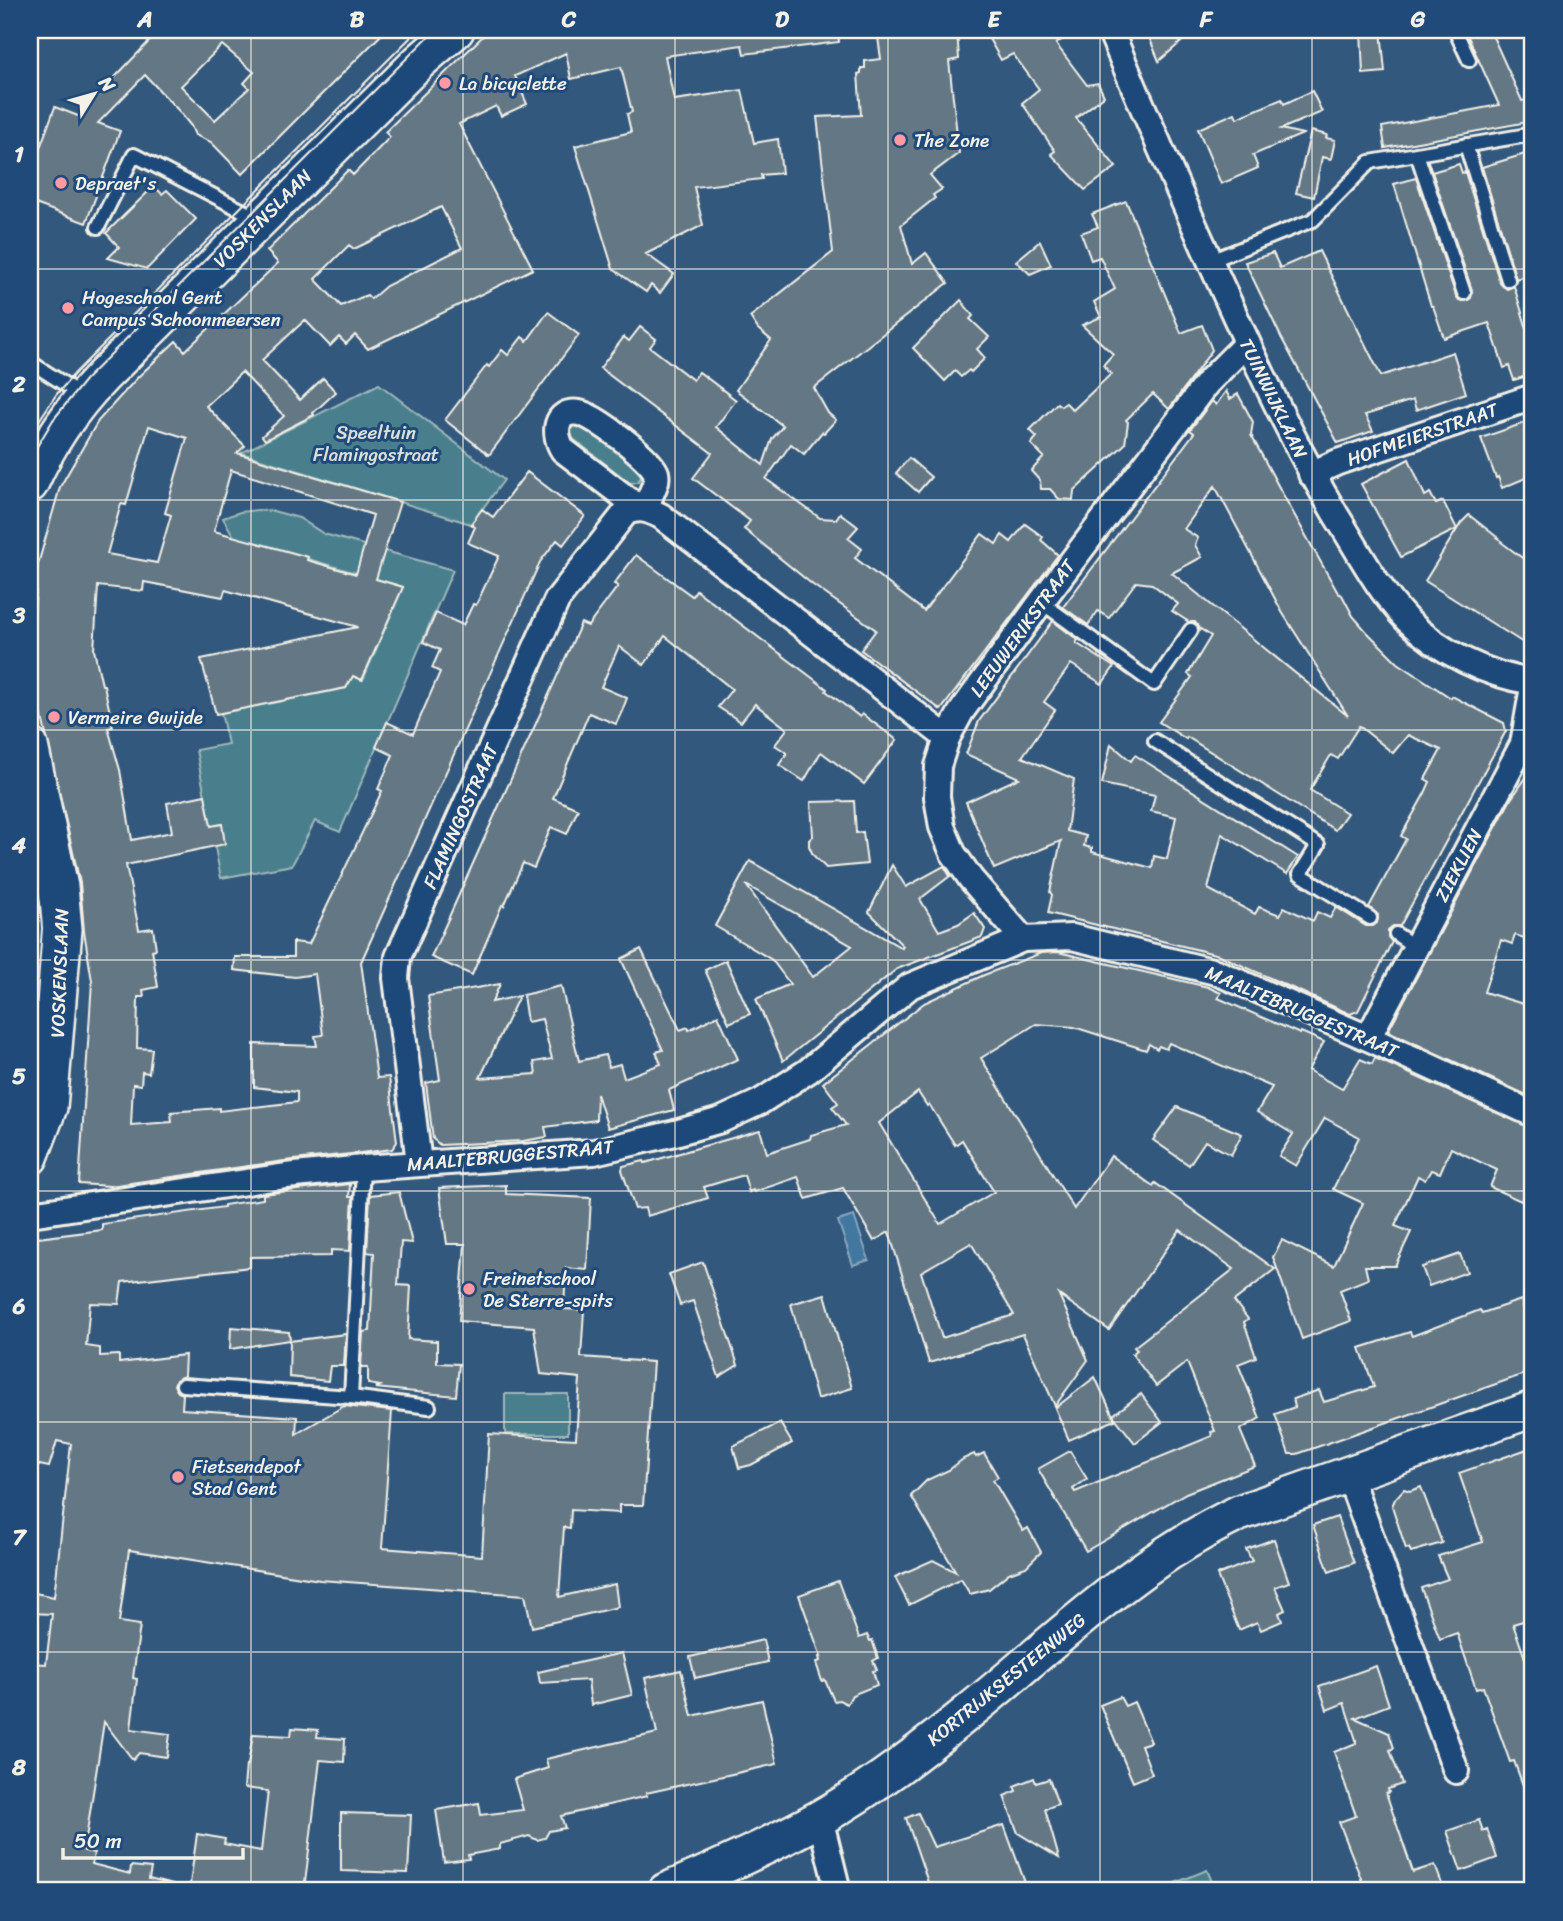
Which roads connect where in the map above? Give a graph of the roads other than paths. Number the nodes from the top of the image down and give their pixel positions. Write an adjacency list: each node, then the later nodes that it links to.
1 (426, 30): 9 (street, VOSKENSLAAN)
2 (456, 30): 9 (street, VOSKENSLAAN)
3 (1110, 30): 11 (street, TUINWIJKLAAN)
4 (1455, 30): 5 (lane)
5 (1469, 60)
6 (1533, 134): 7 (lane)
7 (1465, 145): 8 (lane); 12 (lane)
8 (1417, 153): 11 (lane); 13 (lane)
9 (253, 216): 10 (lane); 16 (street, VOSKENSLAAN)
10 (98, 227)
11 (1210, 261): 14 (street, TUINWIJKLAAN)
12 (1508, 280)
13 (1464, 293)
14 (1247, 343): 19 (street, TUINWIJKLAAN); 21 (street, LEEUWERIKSTRAAT)
15 (30, 362): 16 (lane)
16 (77, 392): 18 (street, VOSKENSLAAN); 20 (street, VOSKENSLAAN)
17 (1533, 397): 19 (street, HOFMEIERSTRAAT)
18 (30, 446)
19 (1311, 474): 23 (street, TUINWIJKLAAN)
20 (30, 484)
21 (1041, 602): 22 (lane); 24 (street, LEEUWERIKSTRAAT)
22 (1191, 630)
23 (1533, 685): 31 (street, ZIEKLIEN)
24 (947, 738): 29 (street, LEEUWERIKSTRAAT); 34 (street, FLAMINGOSTRAAT)
25 (1154, 741): 28 (lane)
26 (30, 746): 33 (street, VOSKENSLAAN)
27 (30, 879): 30 (street, VOSKENSLAAN)
28 (1370, 918)
29 (1023, 939): 31 (street, MAALTEBRUGGESTRAAT); 34 (street, MAALTEBRUGGESTRAAT)
30 (30, 1027)
31 (1368, 1038): 32 (street, MAALTEBRUGGESTRAAT)
32 (1533, 1114)
33 (30, 1157)
34 (419, 1163): 35 (street, MAALTEBRUGGESTRAAT)
35 (363, 1168): 36 (street, MAALTEBRUGGESTRAAT); 38 (lane)
36 (30, 1214)
37 (183, 1385): 38 (lane)
38 (351, 1397): 39 (lane)
39 (429, 1407)
40 (1533, 1409): 41 (street, KORTRIJKSESTEENWEG)
41 (1348, 1473): 42 (street); 43 (street, KORTRIJKSESTEENWEG)
42 (1456, 1771)
43 (820, 1818): 44 (street, KORTRIJKSESTEENWEG); 45 (street)
44 (666, 1891)
45 (838, 1891)

